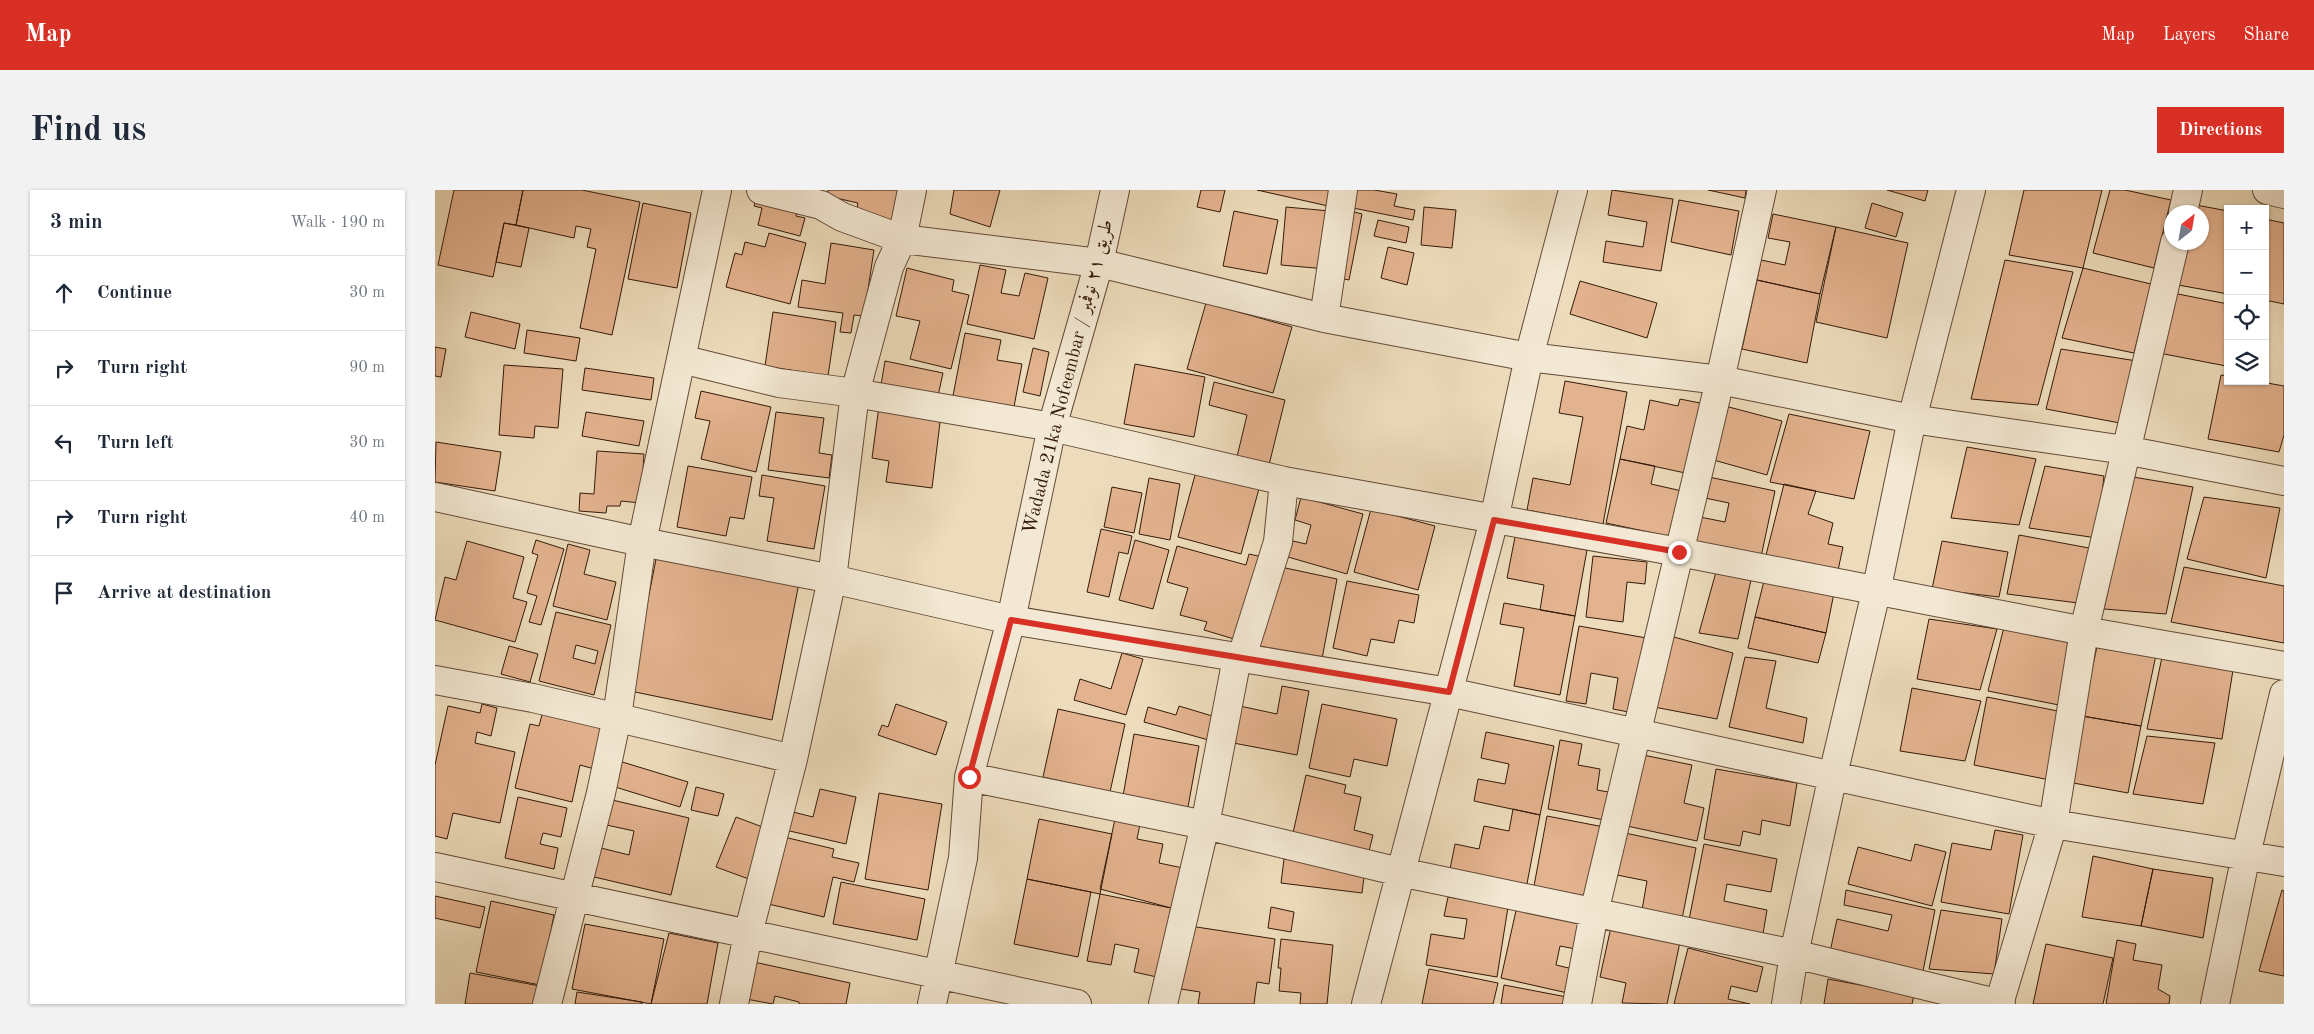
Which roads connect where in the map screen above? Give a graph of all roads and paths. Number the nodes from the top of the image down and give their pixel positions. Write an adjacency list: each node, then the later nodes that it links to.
1 (717, 190): 18 (street)
2 (761, 190): 13 (street)
3 (912, 190): 13 (street)
4 (1115, 190): 15 (street, Wadada 21ka Nofeembar / طريق ٢١ نوفمبر)
5 (1343, 190): 16 (street)
6 (1573, 190): 17 (street)
7 (1762, 190): 19 (street)
8 (1971, 190): 21 (street)
9 (2188, 190): 12 (street)
10 (2267, 190): 11 (street)
11 (2284, 194)
12 (2185, 205)
13 (902, 239): 15 (street); 20 (street)
14 (2173, 250): 23 (street)
15 (1099, 263): 16 (street); 22 (street, Wadada 21ka Nofeembar / طريق ٢١ نوفمبر)
16 (1324, 318): 17 (street)
17 (1529, 357): 19 (street); 27 (street)
18 (681, 359): 20 (street); 28 (street)
19 (1720, 380): 21 (street); 29 (street)
20 (855, 393): 22 (street); 30 (street)
21 (1912, 419): 23 (street); 31 (street)
22 (1052, 427): 24 (street); 32 (street, Wadada 21ka Nofeembar / طريق ٢١ نوفمبر)
23 (2125, 450): 25 (street); 33 (street)
24 (1284, 480): 27 (street); 34 (street)
25 (2284, 481)
26 (435, 497): 28 (street)
27 (1494, 520): 29 (street); 37 (street)
28 (642, 542): 30 (street); 39 (street)
29 (1679, 552): 31 (street); 40 (street)
30 (831, 579): 32 (street); 41 (street)
31 (1876, 592): 33 (street); 42 (street)
32 (1011, 620): 34 (street); 43 (street, Wadada 21ka Nofeembar / طريق ٢١ نوفمبر)
33 (2084, 631): 35 (street); 44 (street)
34 (1237, 658): 37 (street); 45 (street)
35 (2284, 666)
36 (435, 680): 39 (street)
37 (1449, 692): 40 (street); 49 (street)
38 (2284, 694): 46 (street)
39 (617, 717): 41 (street); 50 (street)
40 (1637, 732): 42 (street); 51 (street)
41 (793, 759): 52 (street)
42 (1833, 774): 44 (street); 53 (street)
43 (969, 777): 45 (street); 54 (street, Wadada 21ka Nofeembar / طريق ٢١ نوفمبر)
44 (2053, 824): 46 (street); 63 (street)
45 (1205, 825): 49 (street); 59 (street)
46 (2246, 855): 47 (street); 64 (street)
47 (2284, 862)
48 (435, 867): 50 (street)
49 (1400, 872): 51 (street); 60 (street)
50 (575, 897): 52 (street); 55 (street)
51 (1594, 913): 53 (street); 61 (street)
52 (747, 934): 54 (street); 56 (street)
53 (1794, 954): 62 (street); 63 (street)
54 (938, 975): 57 (street, Wadada 21ka Nofeembar / طريق ٢١ نوفمبر); 58 (street)
55 (547, 1004)
56 (735, 1004)
57 (932, 1004)
58 (1077, 1004)
59 (1163, 1004)
60 (1366, 1004)
61 (1577, 1004)
62 (1786, 1004)
63 (2000, 1004)
64 (2215, 1004)

